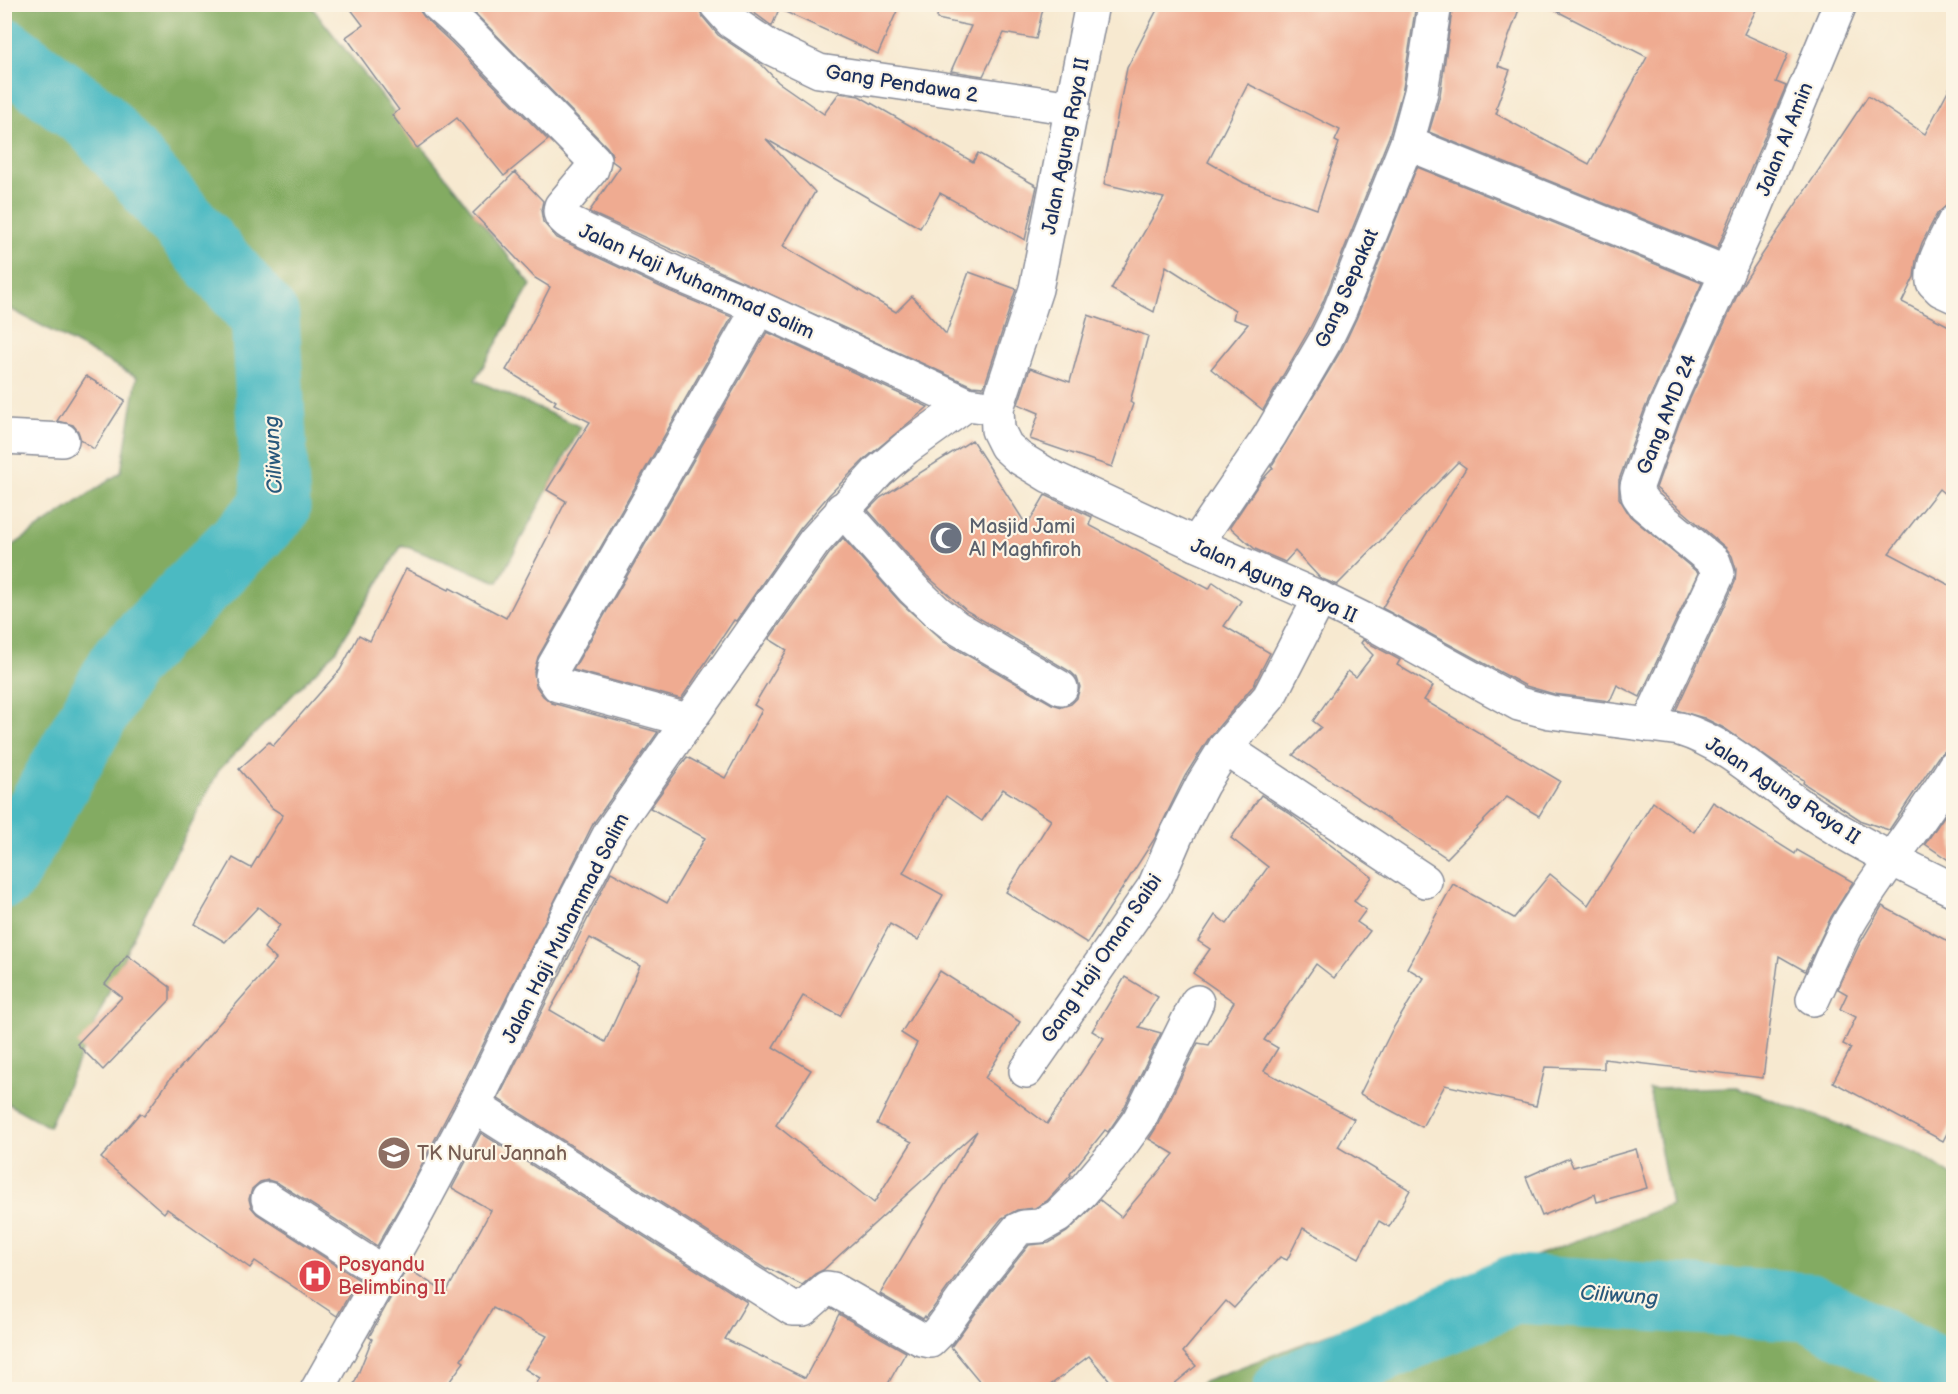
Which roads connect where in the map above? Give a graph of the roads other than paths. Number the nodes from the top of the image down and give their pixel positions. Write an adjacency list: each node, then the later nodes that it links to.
1 (437, 4): 11 (street, Jalan Haji Muhammad Salim)
2 (716, 4): 6 (street, Gang Pendawa 2)
3 (1092, 4): 6 (street, Jalan Agung Raya II)
4 (1435, 4): 7 (street, Gang Sepakat)
5 (1840, 4): 9 (street, Jalan Al Amin)
6 (1072, 108): 12 (street, Jalan Agung Raya II)
7 (1407, 143): 9 (street); 16 (street, Gang Sepakat)
8 (1953, 222): 10 (street)
9 (1727, 273): 20 (street, Gang AMD 24)
10 (1953, 296)
11 (759, 308): 12 (street, Jalan Haji Muhammad Salim); 19 (street)
12 (982, 406): 15 (street, Jalan Haji Muhammad Salim); 16 (street, Jalan Agung Raya II)
13 (4, 437): 14 (street)
14 (62, 440)
15 (842, 509): 18 (street); 19 (street, Jalan Haji Muhammad Salim)
16 (1196, 544): 17 (street, Jalan Agung Raya II)
17 (1320, 598): 20 (street, Jalan Agung Raya II); 21 (street, Gang Haji Oman Saibi)
18 (1061, 688)
19 (687, 720): 29 (street, Jalan Haji Muhammad Salim)
20 (1648, 725): 23 (street, Jalan Agung Raya II)
21 (1225, 748): 24 (street); 28 (street, Gang Haji Oman Saibi)
22 (1953, 767): 23 (street)
23 (1891, 859): 25 (street, Jalan Agung Raya II); 26 (street)
24 (1425, 881)
25 (1953, 890)
26 (1813, 999)
27 (1197, 1002): 29 (street)
28 (1026, 1071)
29 (474, 1106): 31 (street, Jalan Haji Muhammad Salim)
30 (268, 1199): 31 (street)
31 (382, 1272): 32 (street, Jalan Haji Muhammad Salim)
32 (317, 1389)

